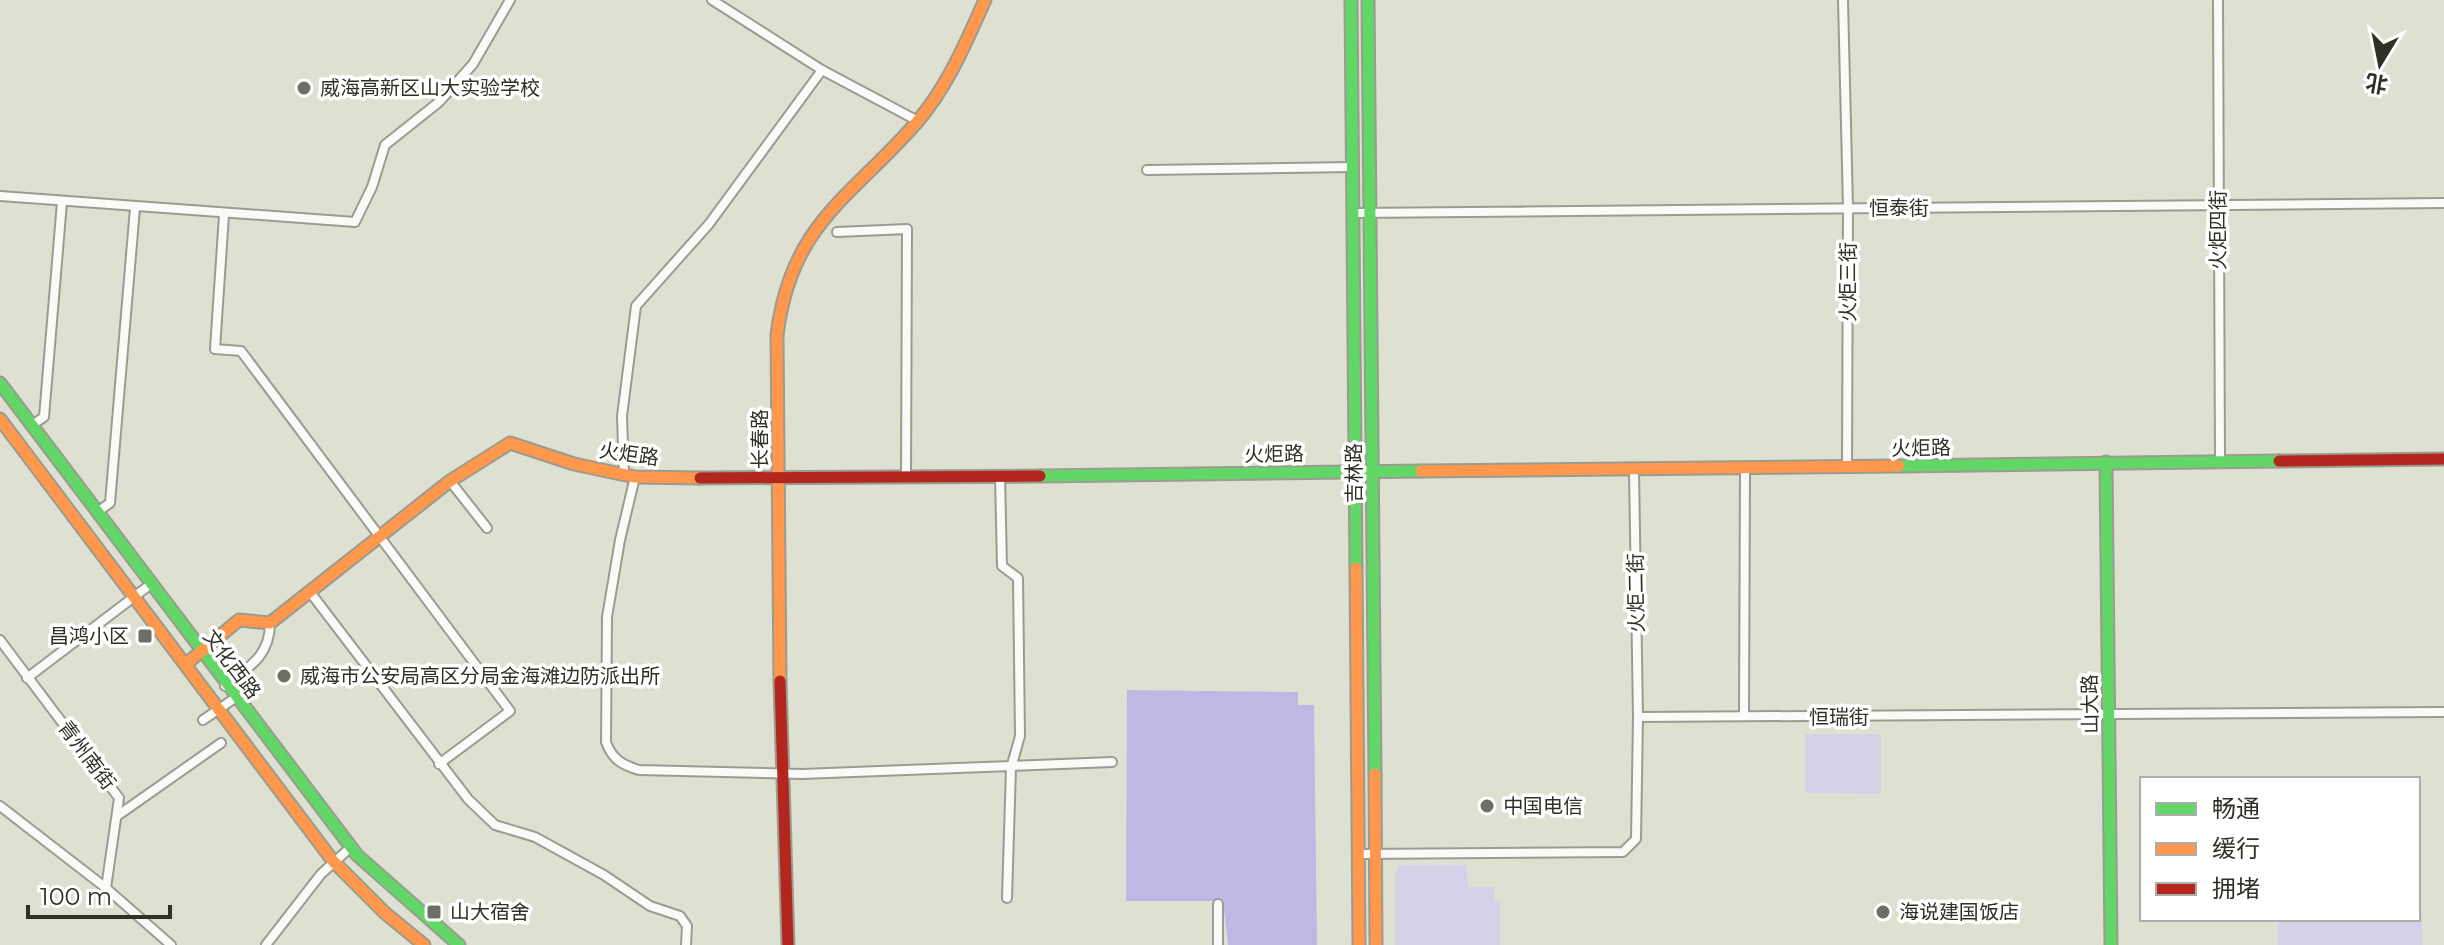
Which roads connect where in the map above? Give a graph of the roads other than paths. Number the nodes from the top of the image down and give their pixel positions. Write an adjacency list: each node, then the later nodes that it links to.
1 (510, 0): 20 (street)
2 (712, 0): 8 (street)
3 (985, 0): 9 (main road, 长春路)
4 (1351, 0): 10 (main road, 吉林路)
5 (1368, 0): 19 (main road, 吉林路)
6 (1843, 0): 17 (street, 火炬三街)
7 (2218, 0): 15 (street, 火炬四街)
8 (822, 70): 9 (street); 33 (street)
9 (918, 121): 36 (main road, 长春路)
10 (1353, 167): 11 (street); 18 (main road, 吉林路)
11 (1147, 170)
12 (0, 196): 13 (street)
13 (62, 202): 16 (street); 24 (street)
14 (2444, 203): 15 (street, 恒泰街)
15 (2218, 206): 17 (street, 恒泰街); 25 (street, 火炬四街)
16 (135, 208): 20 (street); 38 (street)
17 (1848, 208): 19 (street, 恒泰街); 28 (street, 火炬三街)
18 (1354, 213): 19 (street, 恒泰街); 30 (main road, 吉林路)
19 (1372, 213): 31 (main road, 吉林路)
20 (224, 215): 40 (street)
21 (837, 232): 35 (street)
22 (0, 383): 24 (main road, 文化西路)
23 (0, 419): 43 (main road, 文化西路)
24 (32, 425): 38 (main road, 文化西路)
25 (2220, 459): 26 (main road, 火炬路); 27 (main road, 火炬路)
26 (2444, 459)
27 (2106, 462): 28 (main road, 火炬路); 53 (main road, 山大路)
28 (1847, 467): 29 (main road, 火炬路)
29 (1745, 469): 32 (main road, 火炬路); 54 (street)
30 (1355, 470): 31 (main road, 火炬路); 34 (main road, 火炬路); 66 (main road, 吉林路)
31 (1372, 470): 32 (main road, 火炬路); 65 (main road, 吉林路)
32 (1634, 470): 55 (street, 火炬二街)
33 (630, 476): 36 (main road, 火炬路); 37 (main road, 火炬路); 61 (street)
34 (1000, 476): 35 (main road, 火炬路); 60 (street)
35 (906, 478): 36 (main road, 火炬路)
36 (778, 479): 61 (main road, 长春路)
37 (450, 481): 39 (street); 40 (main road, 火炬路)
38 (97, 512): 41 (main road, 文化西路)
39 (487, 528)
40 (379, 535): 42 (main road, 火炬路); 59 (street)
41 (151, 584): 43 (street); 46 (main road, 文化西路)
42 (310, 592): 44 (main road, 火炬路); 59 (street)
43 (134, 598): 47 (main road, 文化西路); 48 (street)
44 (270, 623): 46 (main road); 49 (street)
45 (0, 640): 48 (street, 青州南街)
46 (200, 652): 47 (main road); 49 (main road, 文化西路)
47 (186, 664): 51 (main road, 文化西路)
48 (27, 678): 63 (street, 青州南街)
49 (225, 686): 50 (main road, 文化西路)
50 (235, 698): 51 (street); 64 (main road, 文化西路)
51 (220, 708): 56 (street); 67 (main road, 文化西路)
52 (2444, 712): 53 (street, 恒瑞街)
53 (2108, 715): 54 (street, 恒瑞街); 80 (main road, 山大路)
54 (1744, 716): 55 (street, 恒瑞街)
55 (1638, 717): 65 (street)
56 (203, 720)
57 (221, 743): 63 (street)
58 (1112, 762): 60 (street)
59 (439, 764): 75 (street)
60 (1011, 768): 61 (street); 69 (street)
61 (781, 772): 76 (main road, 长春路)
62 (0, 806): 68 (street)
63 (116, 816): 68 (street, 青州南街)
64 (351, 847): 67 (street); 74 (main road, 文化西路)
65 (1375, 853): 66 (street); 79 (main road, 吉林路)
66 (1359, 854): 78 (main road, 吉林路)
67 (333, 861): 72 (street); 73 (main road, 文化西路)
68 (106, 888): 71 (street)
69 (1007, 898)
70 (1218, 904): 77 (street)
71 (171, 945)
72 (266, 945)
73 (424, 945)
74 (459, 945)
75 (686, 945)
76 (788, 945)
77 (1218, 945)
78 (1359, 945)
79 (1376, 945)
80 (2111, 945)

